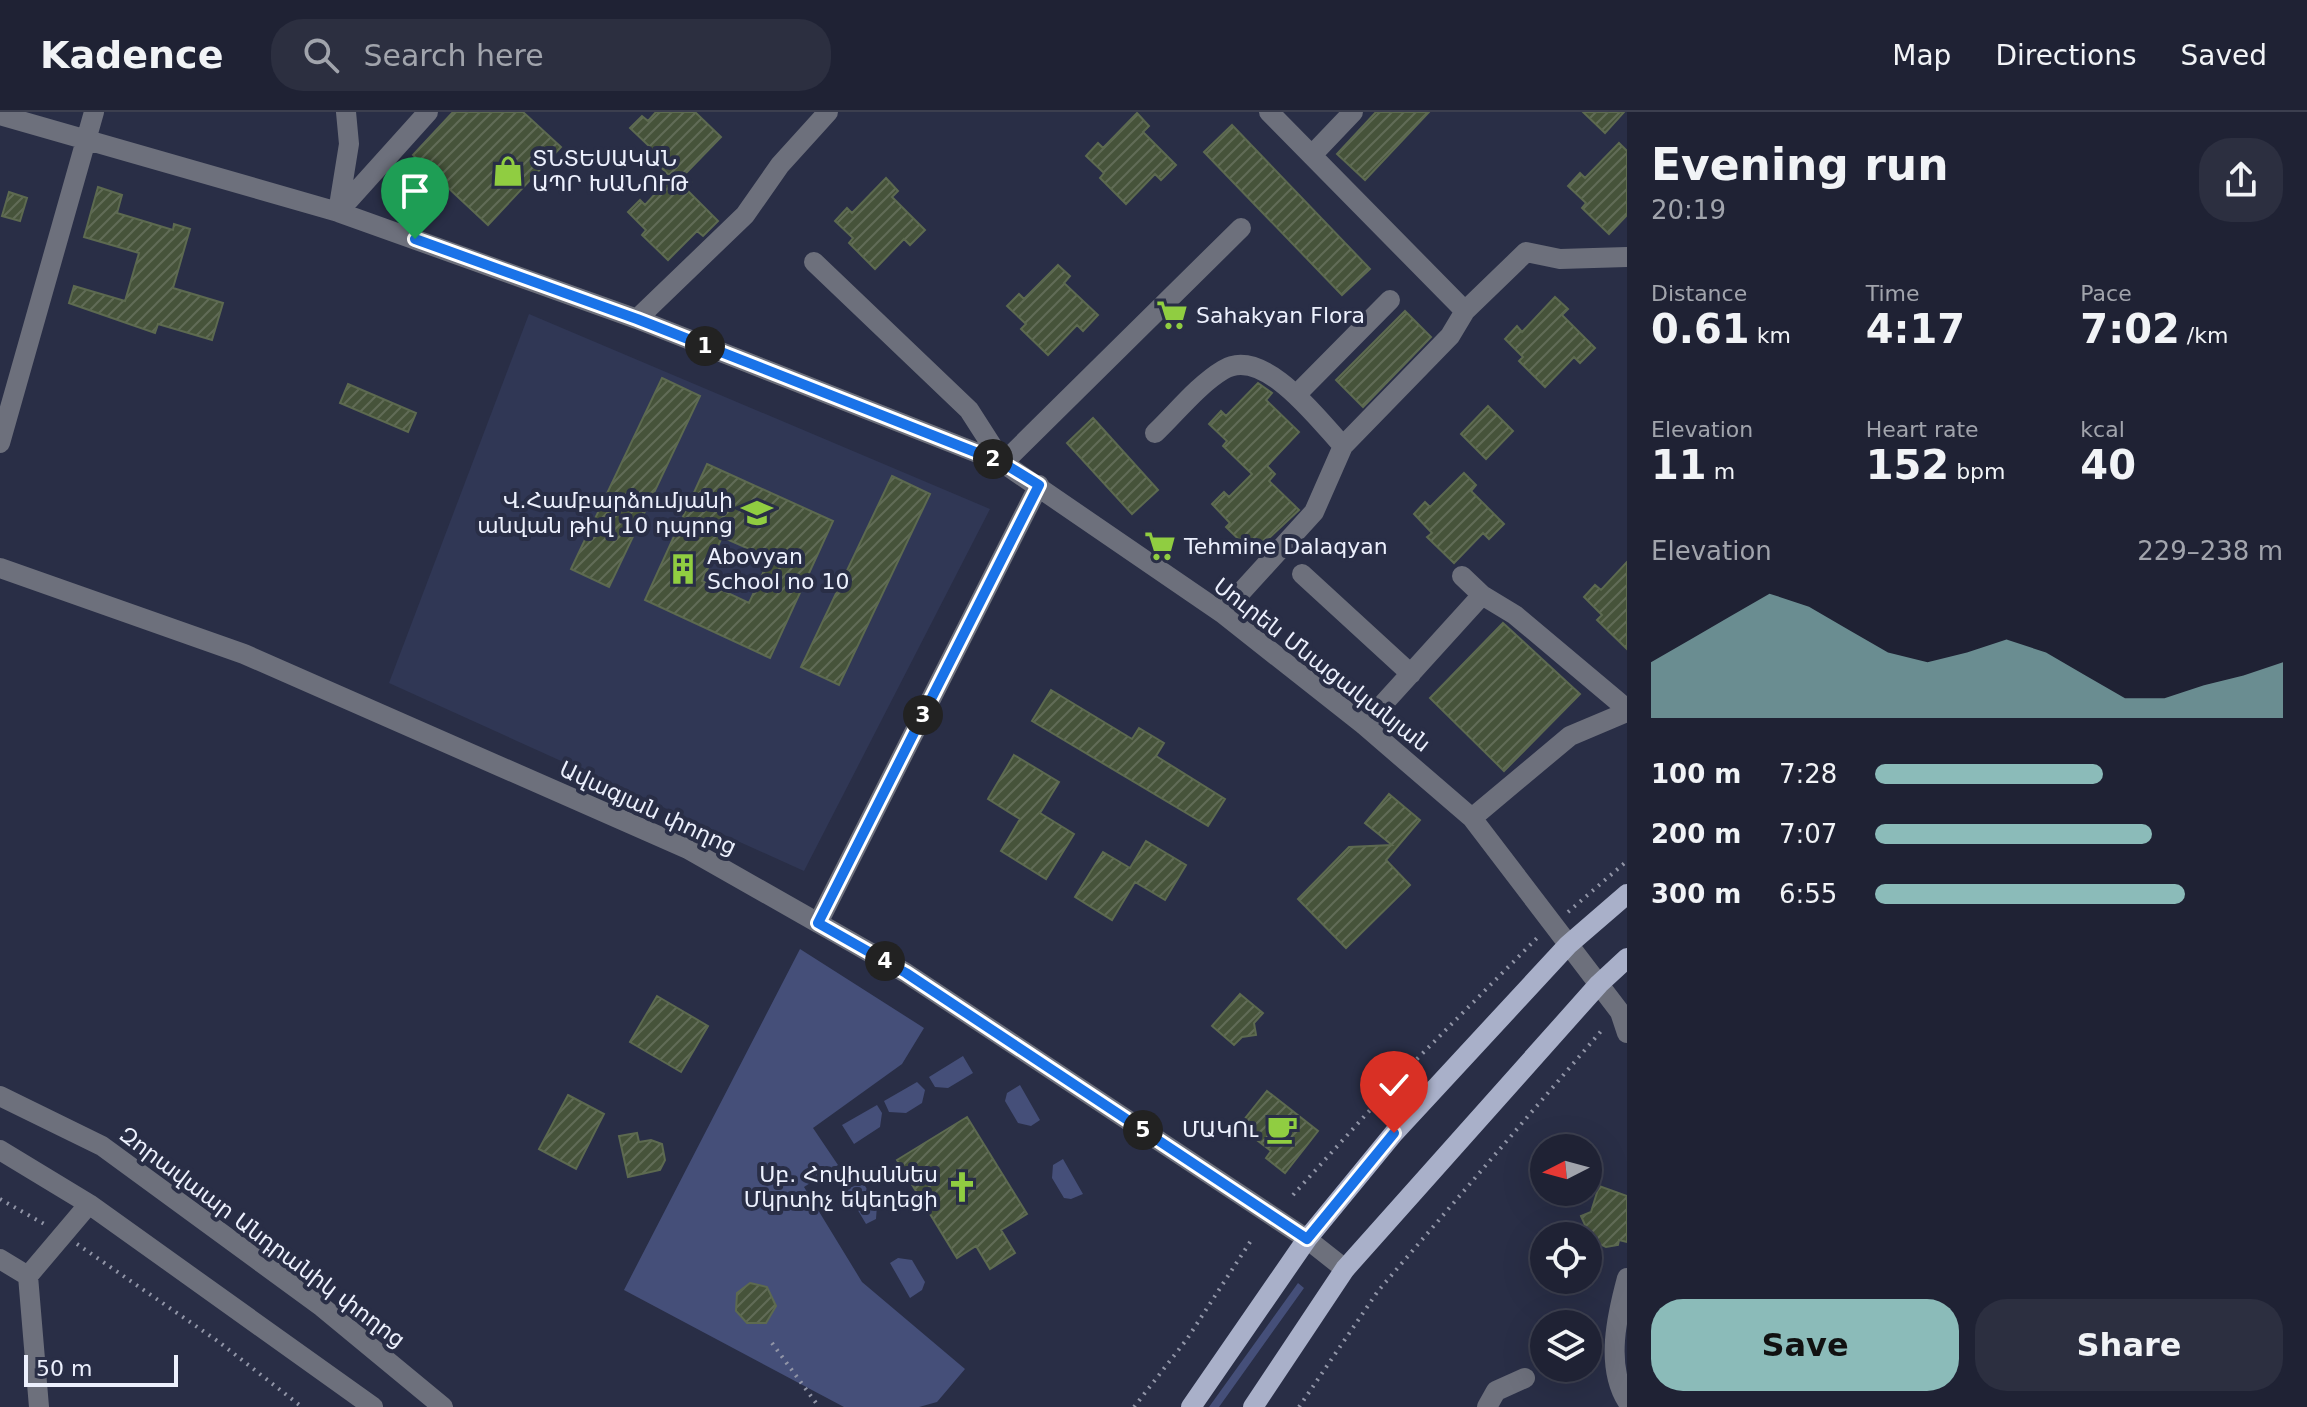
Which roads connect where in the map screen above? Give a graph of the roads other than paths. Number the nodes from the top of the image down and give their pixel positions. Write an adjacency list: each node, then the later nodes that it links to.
1 (94, 112): 8 (street)
2 (346, 112): 10 (street)
3 (428, 112): 10 (street)
4 (828, 112): 16 (street)
5 (1269, 112): 9 (street)
6 (1353, 112): 9 (street)
7 (0, 115): 8 (street, Սուրեն Մնացականյան)
8 (85, 140): 10 (street, Սուրեն Մնացականյան); 19 (street)
9 (1312, 155): 15 (street)
10 (338, 212): 16 (street, Սուրեն Մնացականյան)
11 (1241, 228): 21 (street)
12 (1627, 257): 15 (street)
13 (814, 262): 21 (street)
14 (1390, 300): 17 (street)
15 (1465, 311): 20 (street)
16 (637, 319): 21 (street, Սուրեն Մնացականյան)
17 (1296, 395): 18 (street); 20 (street)
18 (1155, 433)
19 (0, 443)
20 (1343, 446): 27 (street)
21 (1003, 463): 22 (street, Սուրեն Մնացականյան)
22 (1039, 485): 27 (street, Սուրեն Մնացականյան); 33 (street)
23 (0, 568): 33 (street, Ավագյան փողոց)
24 (1302, 574): 28 (street)
25 (1462, 576): 26 (street)
26 (1482, 595): 28 (street); 29 (street)
27 (1222, 613): 30 (street, Սուրեն Մնացականյան)
28 (1411, 674): 30 (street)
29 (1627, 710): 31 (street)
30 (1364, 725): 31 (street, Սուրեն Մնացականյան)
31 (1472, 818): 34 (street, Սուրեն Մնացականյան)
32 (1627, 894): 34 (main road)
33 (818, 923): 41 (street, Ավագյան փողոց)
34 (1568, 945): 36 (street, Սուրեն Մնացականյան); 41 (main road)
35 (1627, 958): 36 (main road)
36 (1599, 984): 37 (street, Սուրեն Մնացականյան); 43 (main road)
37 (1627, 1033)
38 (0, 1096): 50 (street, Զորավաար Անդրանիկ փողոց)
39 (0, 1150): 40 (street)
40 (89, 1204): 44 (street); 49 (street)
41 (1307, 1239): 43 (street, Ավագյան փողոց); 51 (main road)
42 (0, 1259): 44 (street)
43 (1345, 1269): 52 (main road)
44 (28, 1276): 48 (street)
45 (1627, 1278): 47 (street)
46 (1525, 1378): 53 (street)
47 (1627, 1401)
48 (39, 1407)
49 (373, 1407)
50 (443, 1407)
51 (1191, 1407)
52 (1253, 1407)
53 (1487, 1407)

